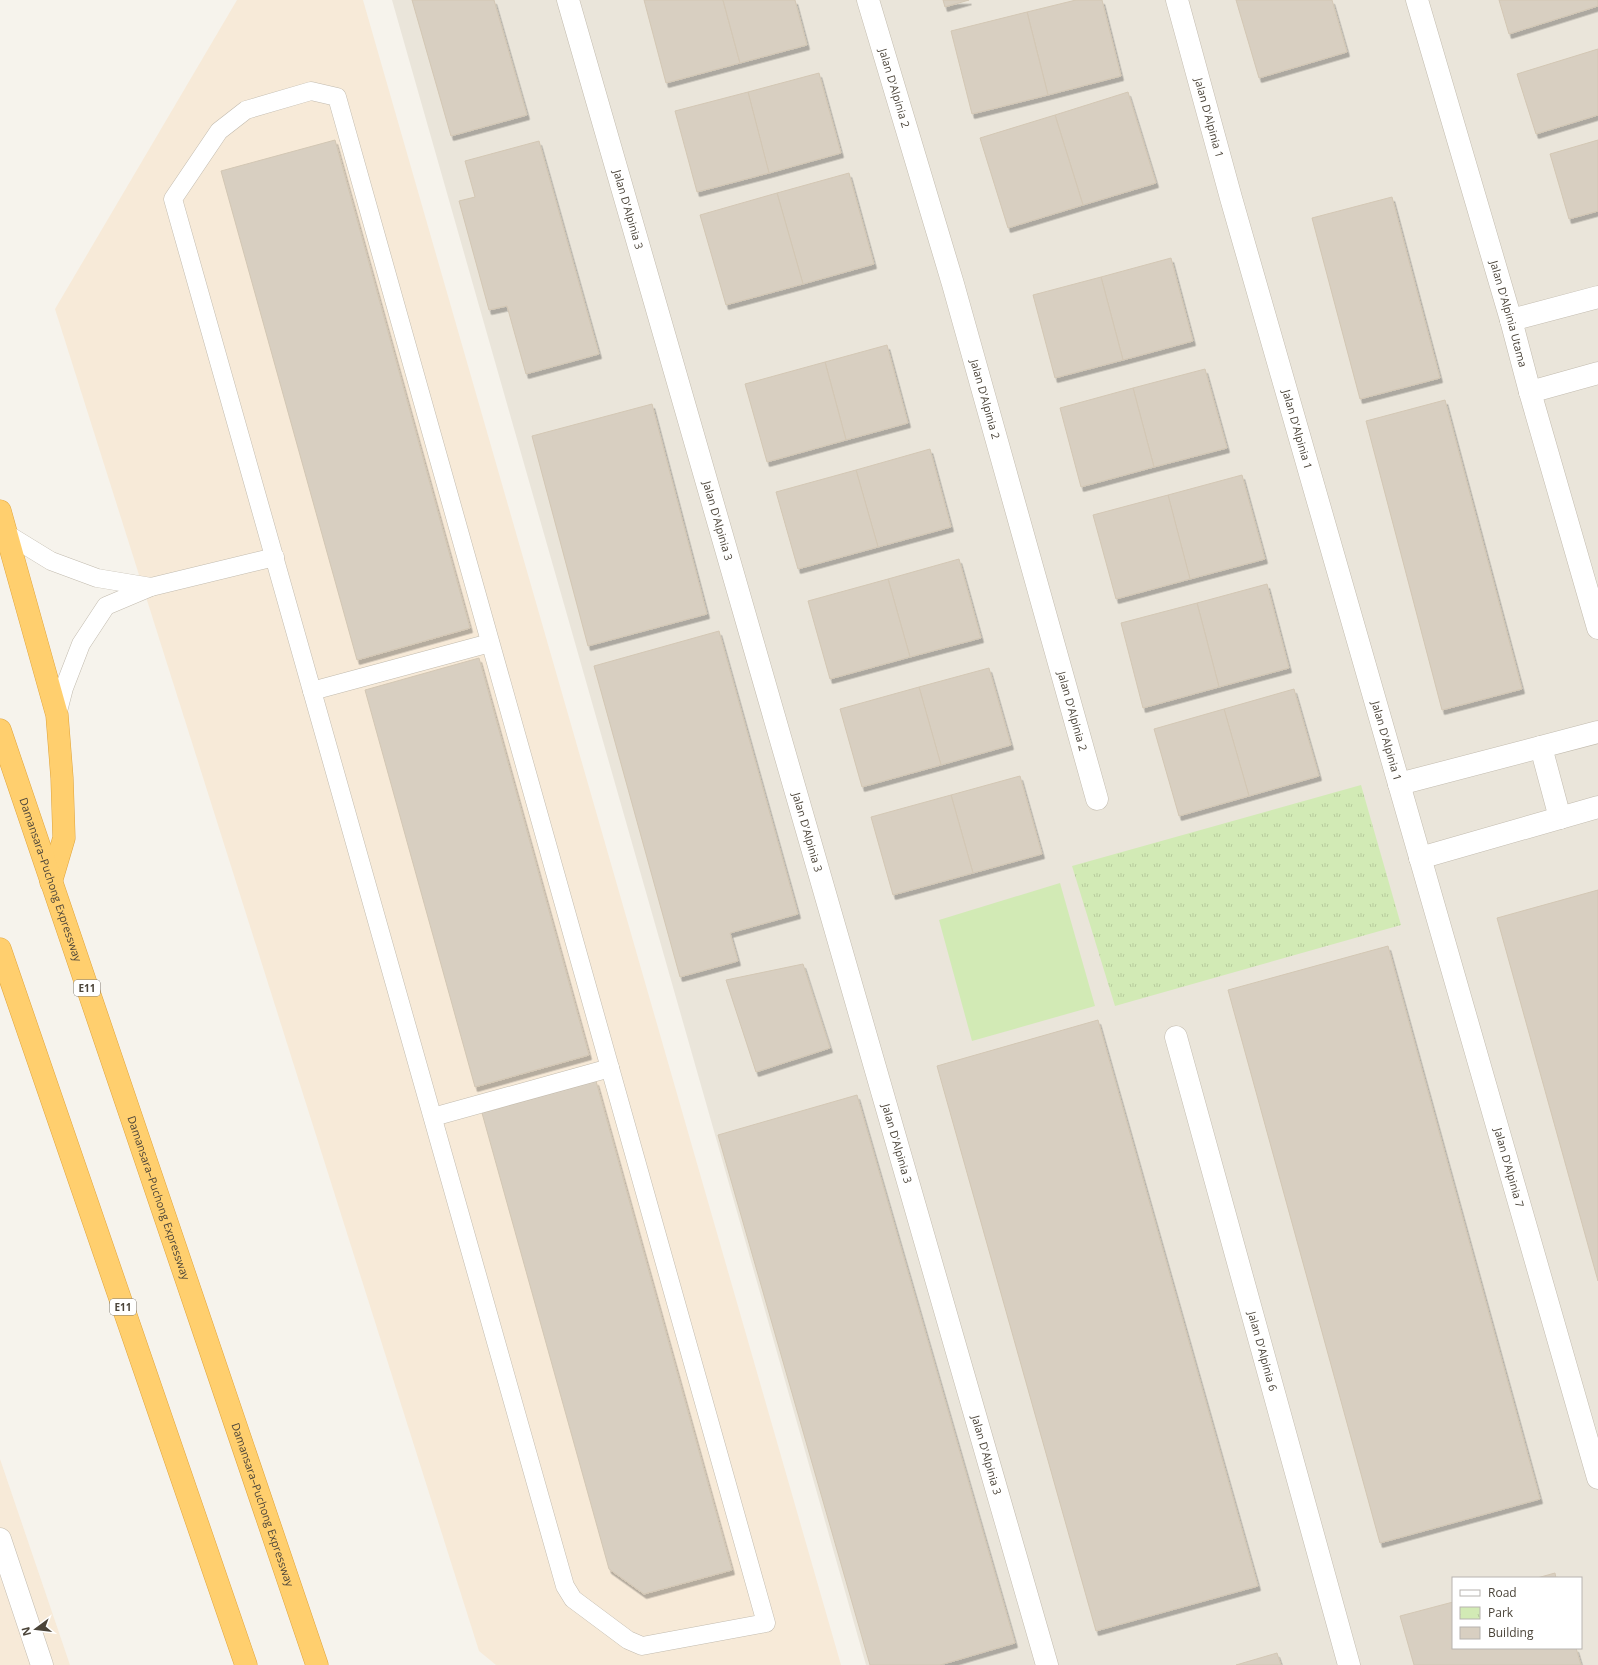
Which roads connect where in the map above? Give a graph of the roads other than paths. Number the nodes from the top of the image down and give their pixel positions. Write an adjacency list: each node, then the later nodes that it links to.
1 (568, 0): 35 (street, Jalan D'Alpinia 3)
2 (868, 0): 21 (street, Jalan D'Alpinia 2)
3 (1178, 0): 20 (street, Jalan D'Alpinia 1)
4 (1418, 0): 6 (street, Jalan D'Alpinia Utama)
5 (1598, 297): 6 (street)
6 (1511, 320): 8 (street, Jalan D'Alpinia Utama)
7 (1598, 373): 8 (street)
8 (1530, 392): 13 (street, Jalan D'Alpinia Utama)
9 (0, 511): 10 (highway)
10 (7, 534): 12 (lane); 16 (highway)
11 (275, 557): 12 (lane); 14 (lane); 15 (lane)
12 (151, 587): 16 (lane)
13 (1598, 628)
14 (490, 643): 15 (lane); 28 (lane)
15 (312, 691): 29 (lane)
16 (58, 715): 25 (highway)
17 (0, 730): 25 (highway, Damansara–Puchong Expressway / E11)
18 (1598, 732): 19 (street)
19 (1541, 747): 20 (street); 23 (street)
20 (1399, 784): 24 (street, Jalan D'Alpinia 1)
21 (1097, 799)
22 (1598, 807): 23 (street)
23 (1560, 818): 24 (street)
24 (1420, 858): 30 (street, Jalan D'Alpinia 7)
25 (51, 882): 34 (highway, Damansara–Puchong Expressway / E11)
26 (0, 949): 33 (highway, E11)
27 (1176, 1037): 36 (street, Jalan D'Alpinia 6)
28 (610, 1068): 29 (lane); 29 (lane)
29 (433, 1117)
30 (1598, 1478)
31 (0, 1539): 32 (street)
32 (42, 1665)
33 (246, 1665)
34 (317, 1665)
35 (1047, 1665)
36 (1350, 1665)

